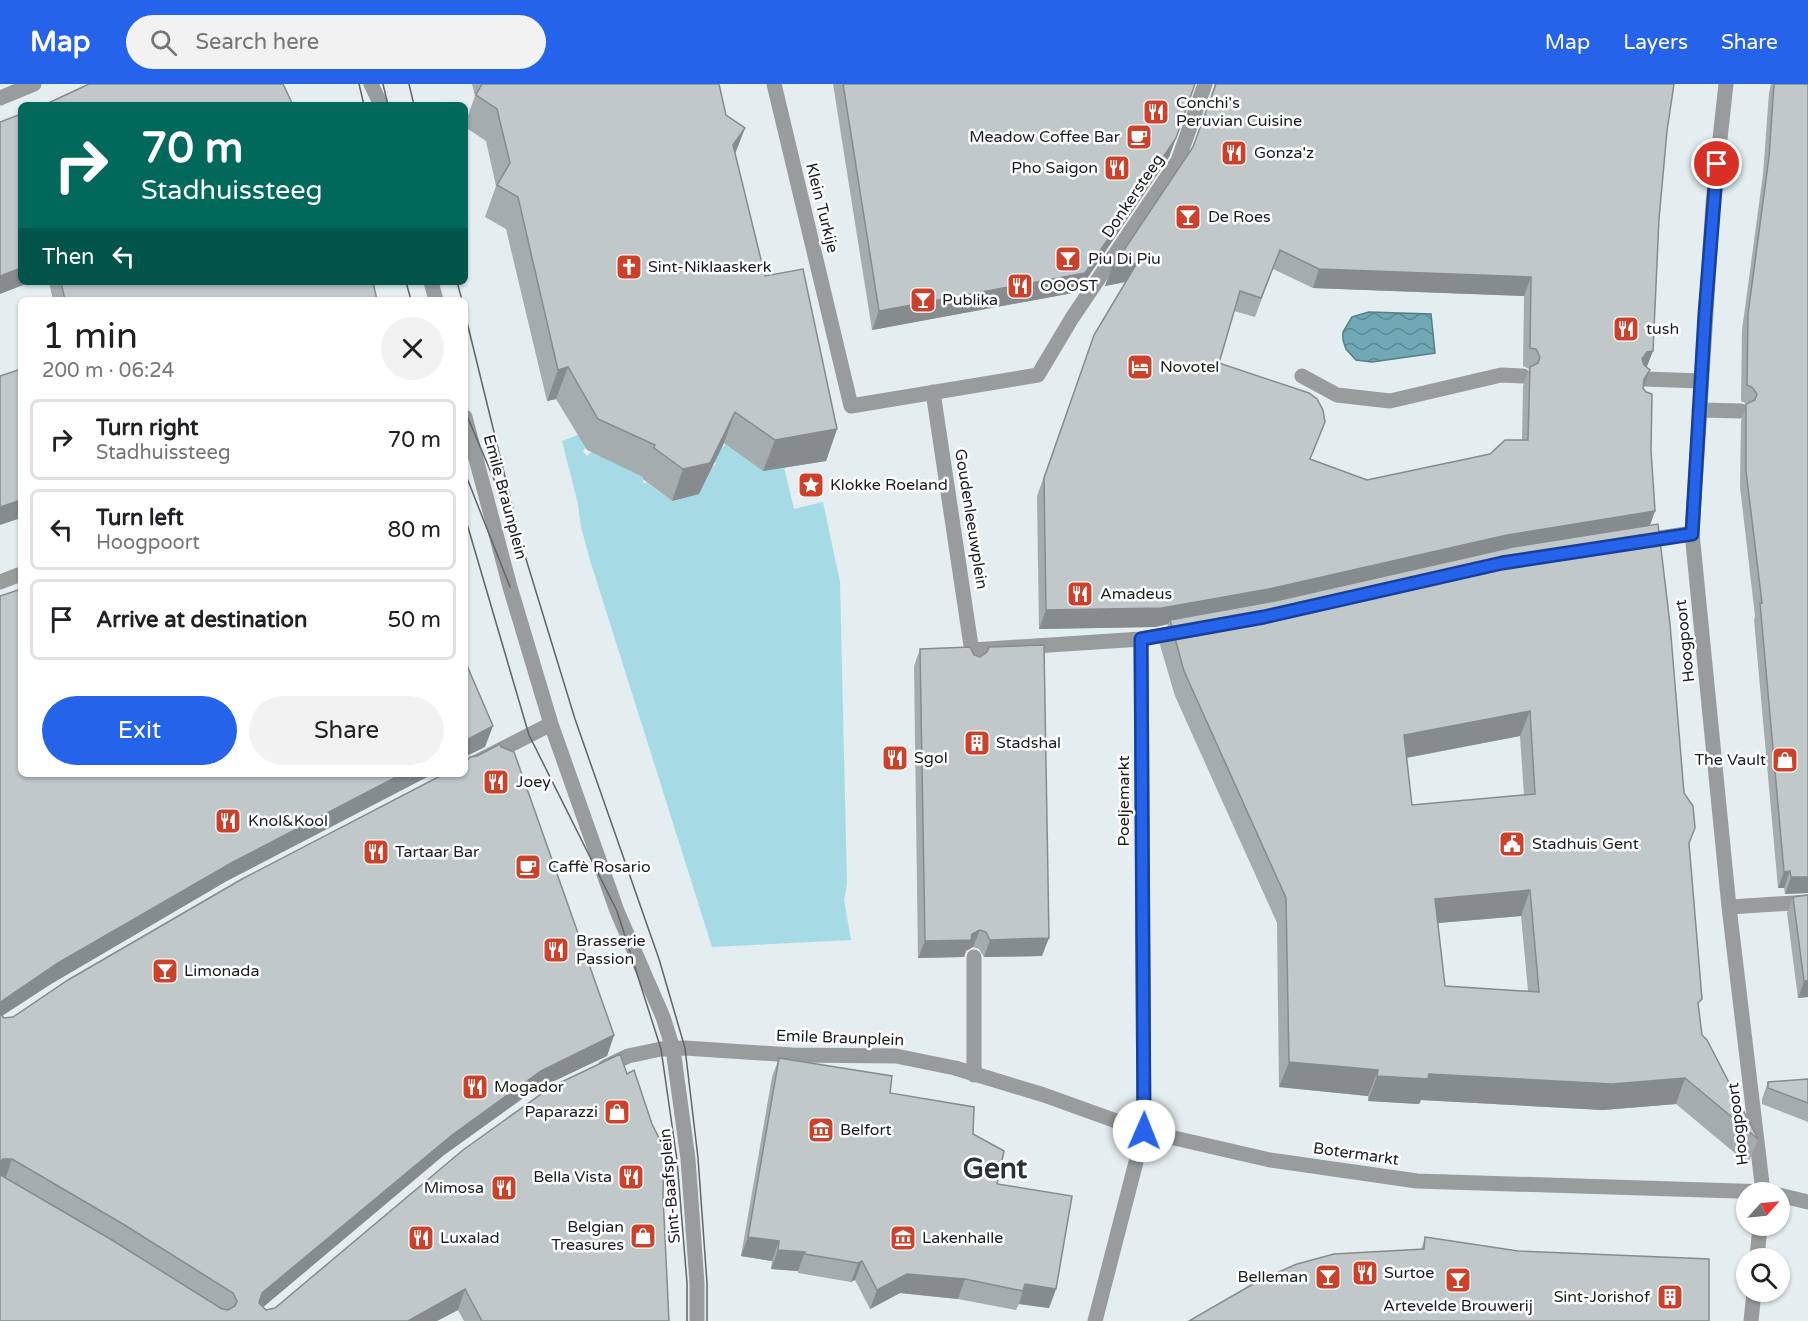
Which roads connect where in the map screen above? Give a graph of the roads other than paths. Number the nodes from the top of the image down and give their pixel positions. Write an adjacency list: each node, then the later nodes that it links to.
1 (34, 84): 7 (street)
2 (371, 84): 8 (street)
3 (384, 84): 9 (street)
4 (774, 84): 15 (street, Klein Turkije)
5 (1206, 84): 15 (street, Donkersteeg)
6 (1726, 84): 14 (street, Hoogpoort)
7 (0, 98)
8 (380, 102)
9 (387, 102)
10 (1302, 376): 11 (street)
11 (1522, 376)
12 (1646, 379): 13 (street)
13 (1661, 380): 14 (street); 16 (street)
14 (1701, 381): 17 (street, Hoogpoort)
15 (933, 392): 25 (street, Goudenleeuwplein)
16 (1650, 395)
17 (1699, 410): 18 (street); 20 (street, Hoogpoort)
18 (1741, 411)
19 (468, 428): 26 (street, Emile Braunplein)
20 (1692, 534): 21 (street); 29 (street, Hoogpoort)
21 (1625, 544)
22 (18, 575): 23 (street)
23 (0, 582)
24 (1196, 629): 25 (street)
25 (1141, 639): 34 (street, Poeljemarkt)
26 (551, 724): 27 (street); 31 (street, Emile Braunplein)
27 (468, 766)
28 (1808, 902): 29 (street)
29 (1729, 907): 35 (street, Hoogpoort)
30 (974, 957): 33 (street)
31 (673, 1049): 32 (street, Emile Braunplein); 33 (street, Emile Braunplein); 40 (street, Sint-Baafsplein)
32 (591, 1074)
33 (974, 1074): 34 (street, Emile Braunplein)
34 (1144, 1131): 36 (street, Botermarkt); 41 (street)
35 (1764, 1182)
36 (1736, 1191)
37 (1790, 1198): 38 (street)
38 (1808, 1202)
39 (1753, 1302): 42 (street)
40 (697, 1321)
41 (1095, 1321)
42 (1751, 1321)

